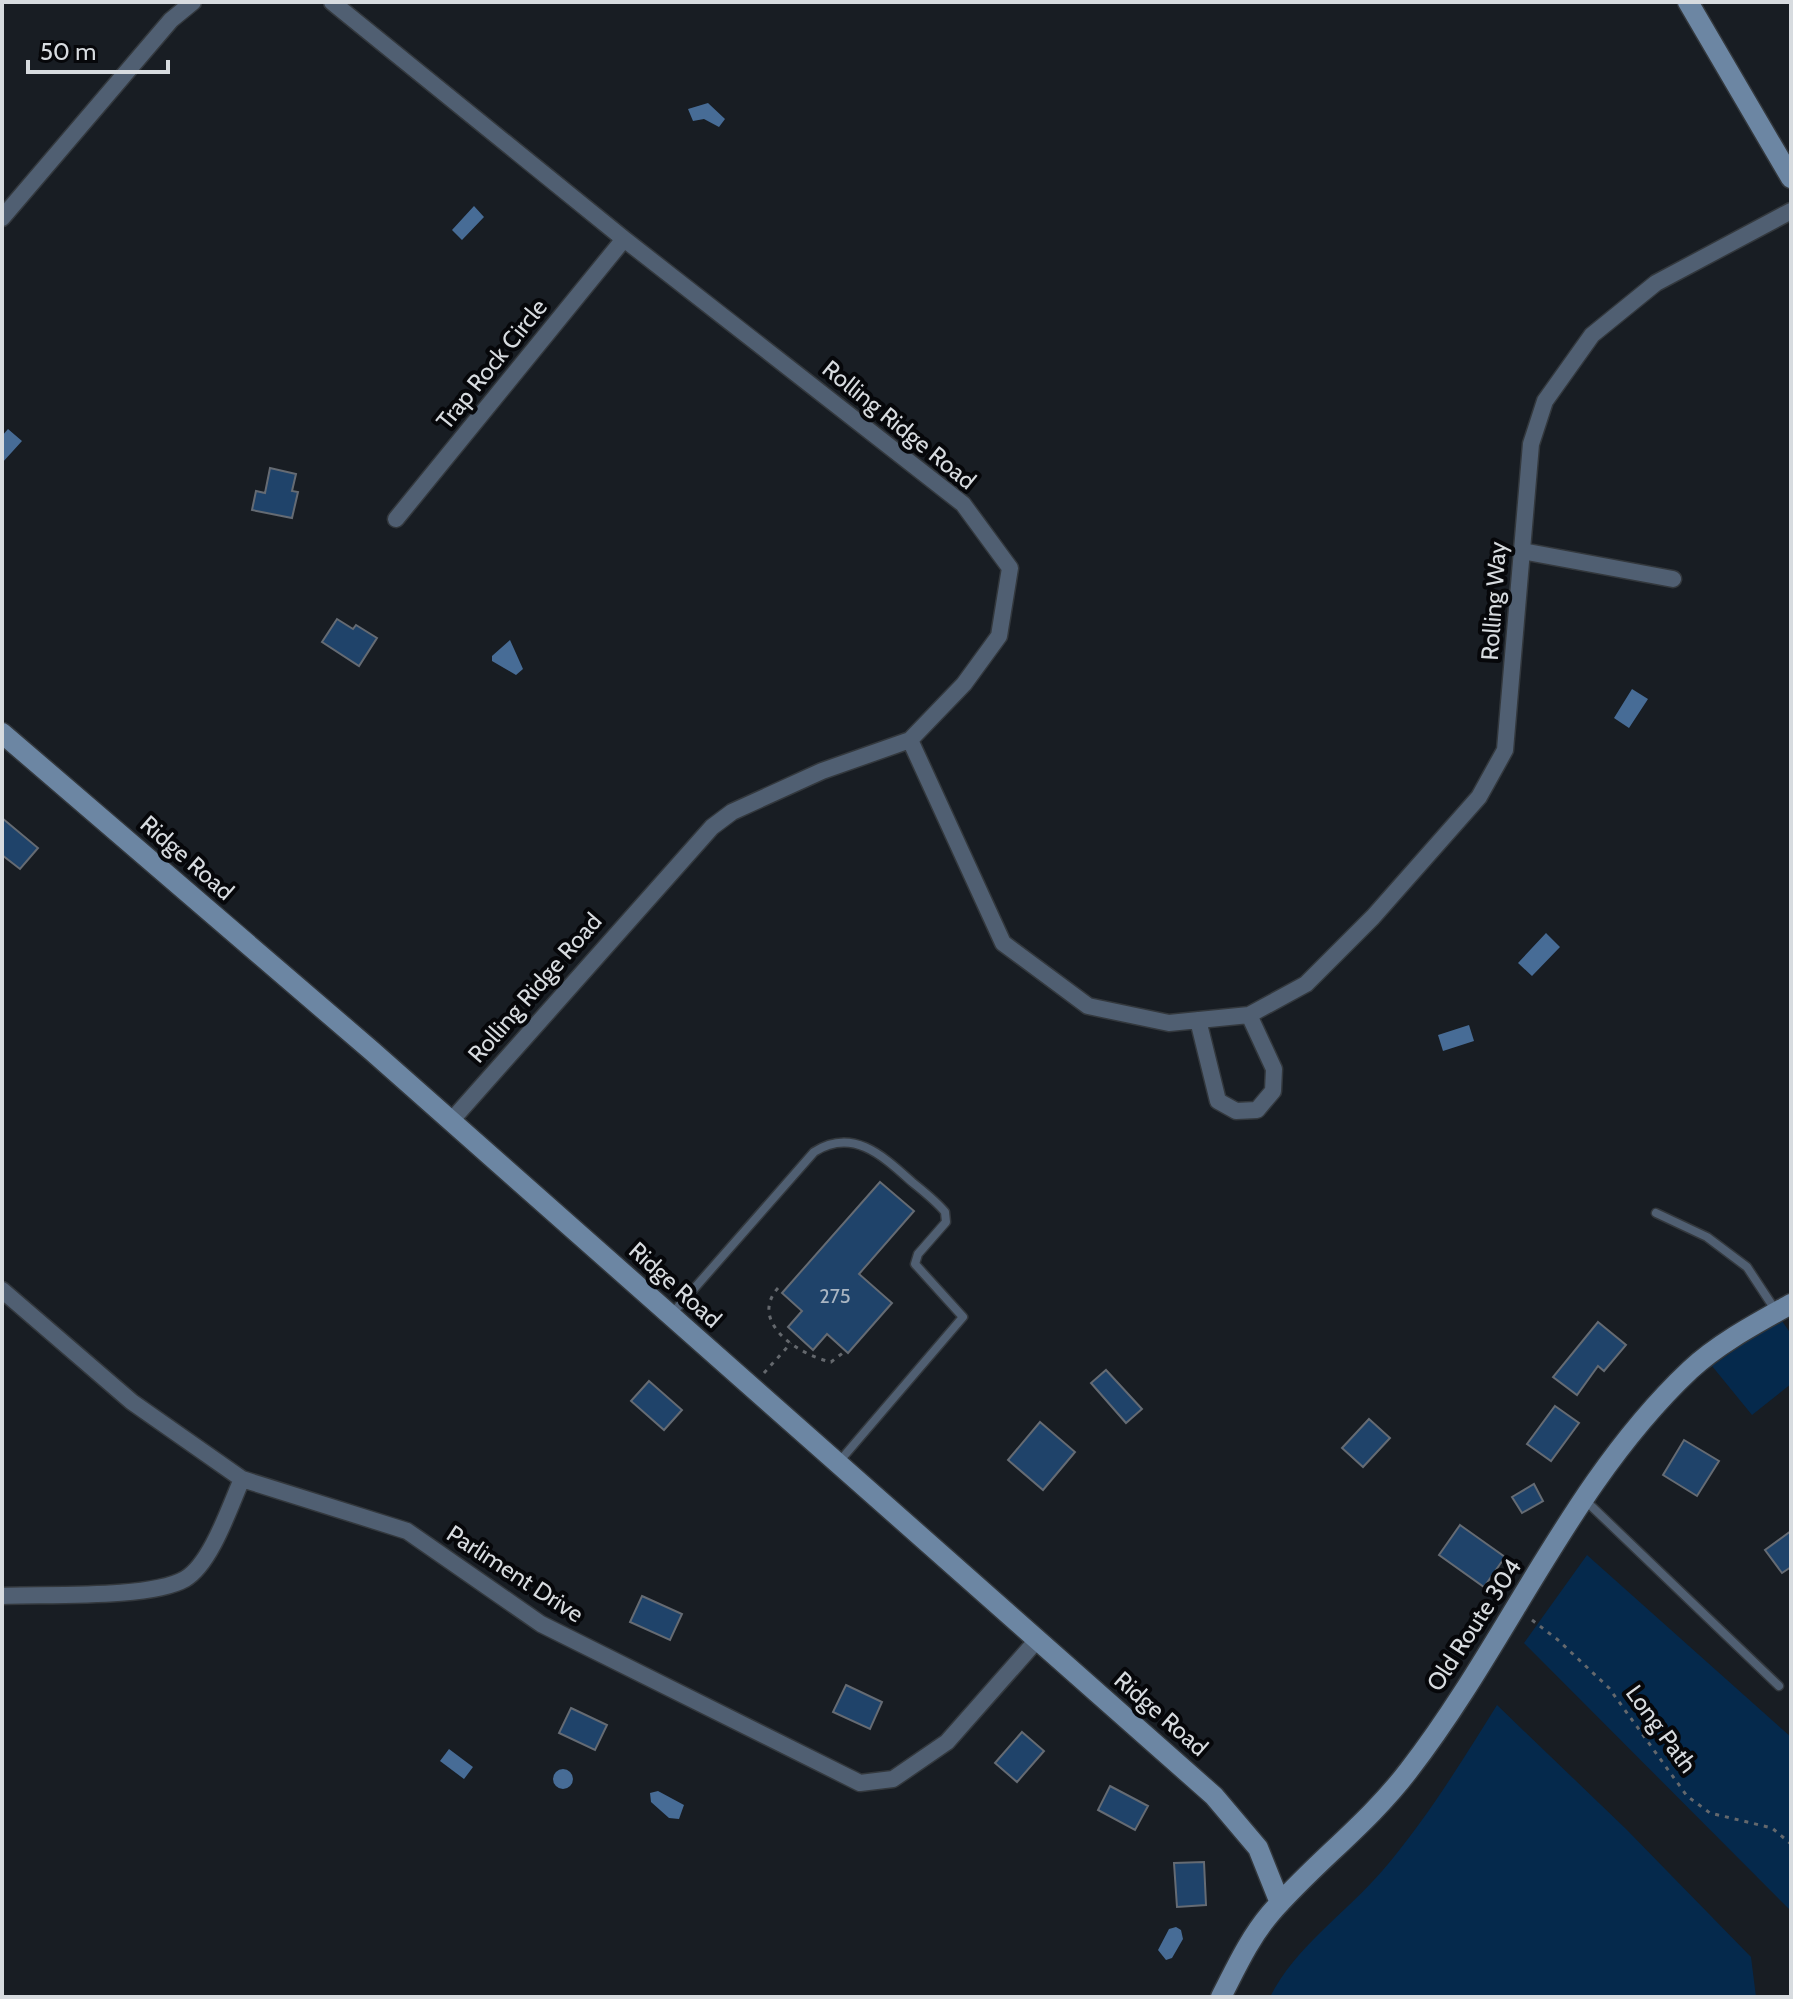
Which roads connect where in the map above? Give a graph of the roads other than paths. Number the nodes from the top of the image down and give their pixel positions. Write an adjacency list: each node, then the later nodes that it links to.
1 (193, 2): 6 (street)
2 (332, 2): 7 (street, Rolling Ridge Road)
3 (1688, 2): 4 (street)
4 (1791, 178)
5 (1791, 211): 9 (street, Rolling Way)
6 (2, 218)
7 (624, 239): 8 (street, Trap Rock Circle); 12 (street, Rolling Ridge Road)
8 (396, 519)
9 (1522, 551): 10 (street); 13 (street, Rolling Way)
10 (1673, 579)
11 (2, 733): 15 (street, Ridge Road)
12 (910, 740): 14 (street, Rolling Way); 15 (street, Rolling Ridge Road)
13 (1249, 1015): 14 (street, Rolling Way); 14 (street)
14 (1198, 1020)
15 (451, 1121): 19 (street, Ridge Road)
16 (1656, 1213): 18 (lane)
17 (2, 1290): 21 (street, Parliment Drive)
18 (1784, 1308): 22 (street, Old Route 304)
19 (670, 1316): 20 (street, Ridge Road); 20 (lane)
20 (838, 1464): 24 (street, Ridge Road)
21 (242, 1479): 23 (street); 24 (street, Parliment Drive)
22 (1586, 1501): 25 (lane); 26 (street, Old Route 304)
23 (2, 1596)
24 (1037, 1640): 26 (street, Ridge Road)
25 (1779, 1686)
26 (1280, 1903): 27 (street, Old Route 304)
27 (1221, 1997)

